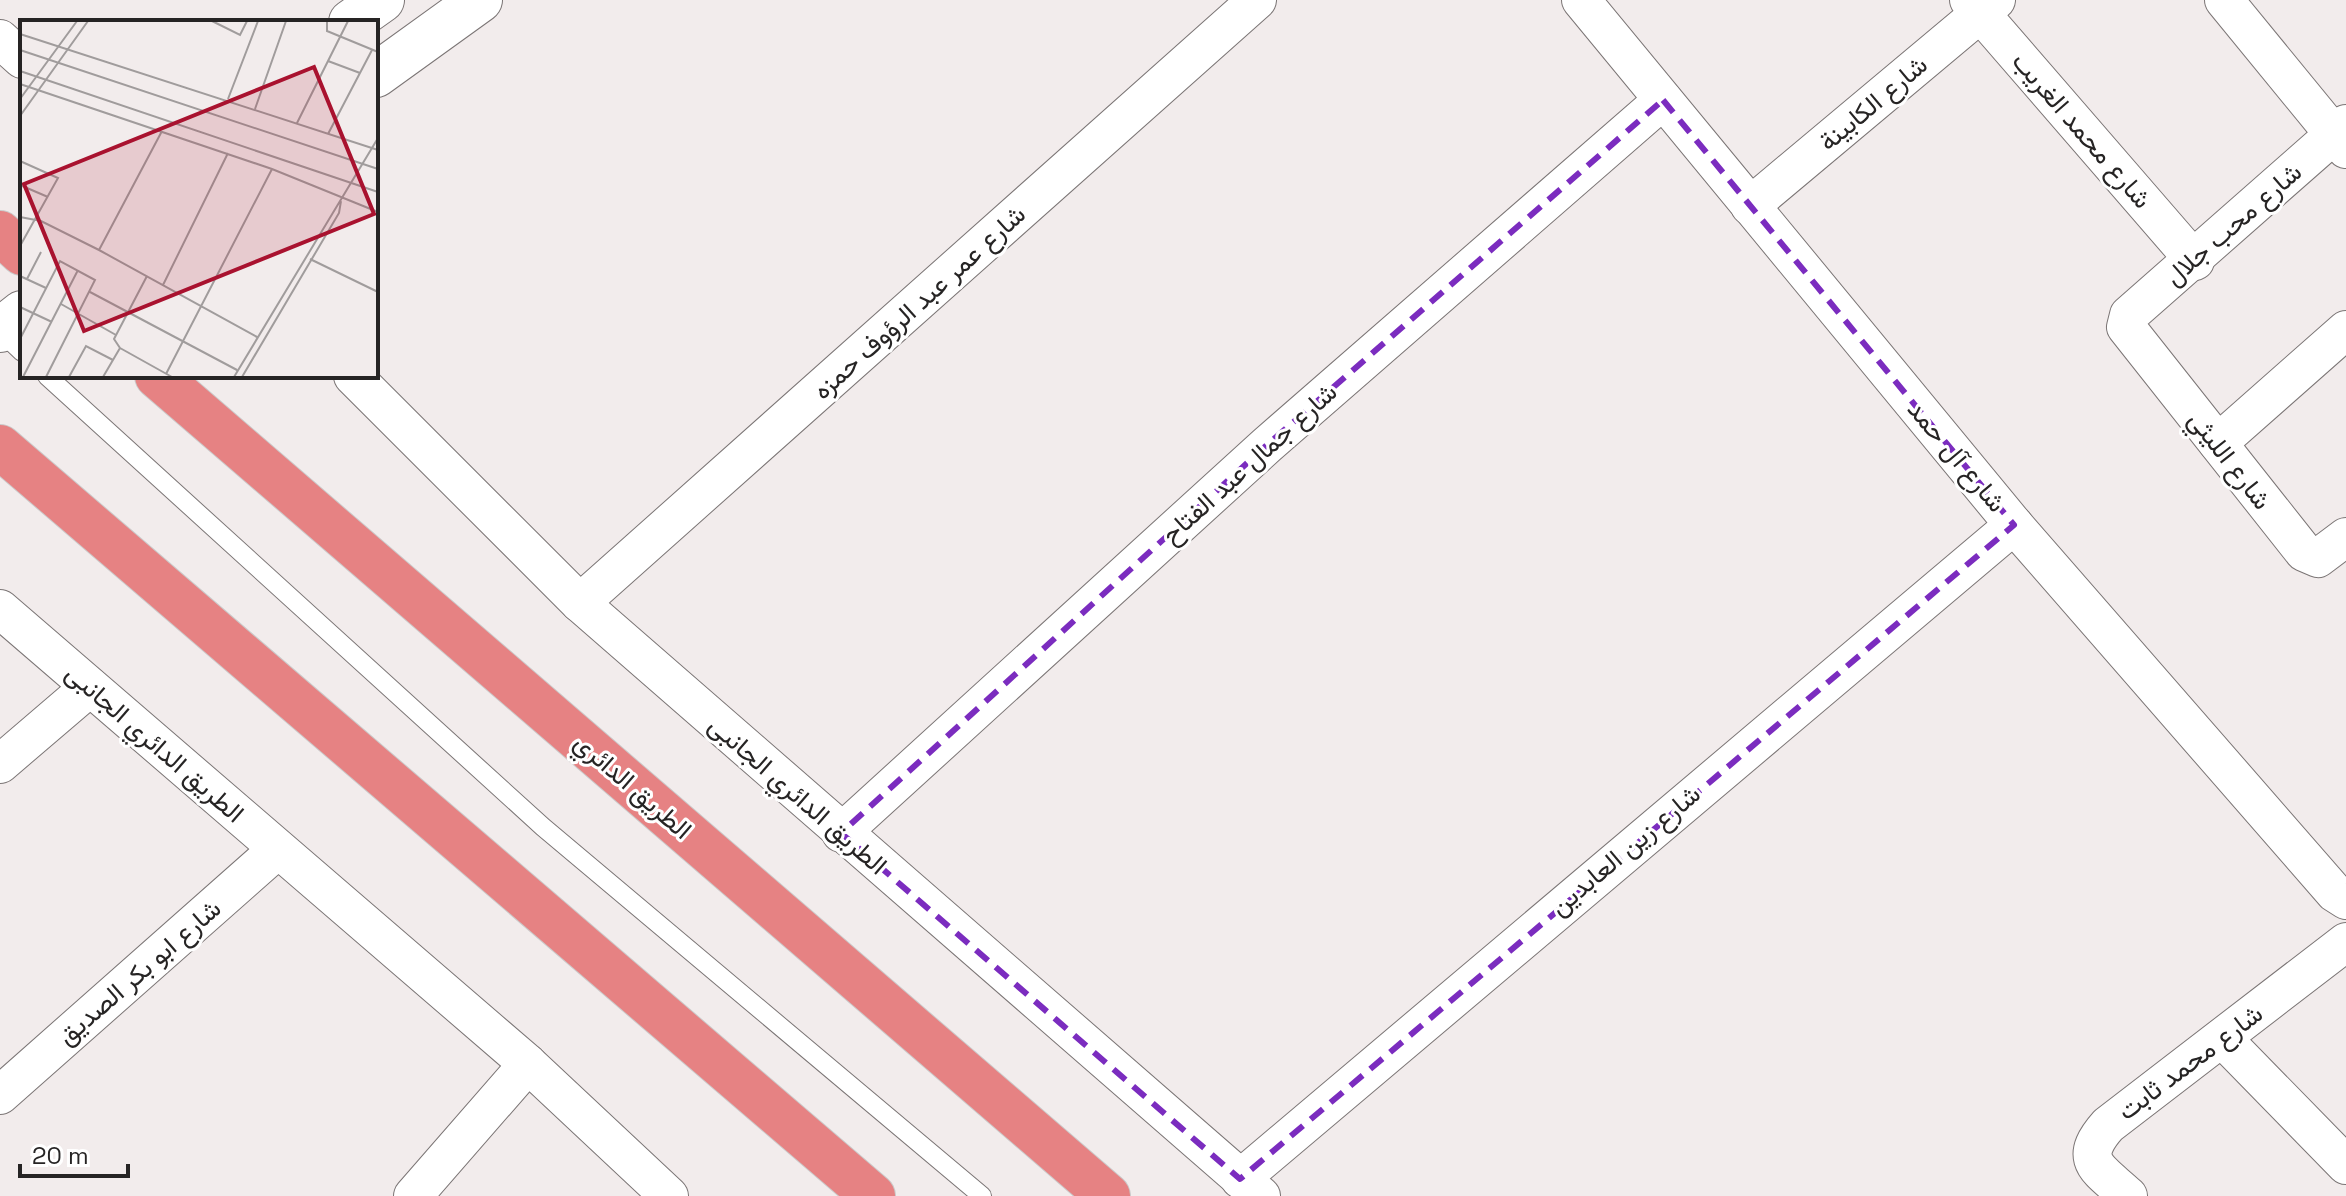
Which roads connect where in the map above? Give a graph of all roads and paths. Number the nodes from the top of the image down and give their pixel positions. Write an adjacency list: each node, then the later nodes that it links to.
1 (382, 0): 7 (street)
2 (480, 0): 10 (street)
3 (1257, 0): 29 (street, شارع عمر عبد الرؤوف حمزه)
4 (1581, 0): 11 (street, شارع آل حمد)
5 (2224, 0): 12 (street)
6 (1982, 4): 13 (street, شارع الكابينة); 16 (street, شارع محمد الغريب)
7 (354, 20)
8 (0, 39): 9 (street)
9 (20, 57)
10 (378, 74)
11 (1663, 100): 13 (street, شارع آل حمد); 33 (street, شارع جمال عبد الفتاح)
12 (2342, 136): 16 (street, شارع محب جلال)
13 (1750, 206): 27 (street, شارع آل حمد)
14 (0, 233): 15 (highway)
15 (20, 251)
16 (2195, 261): 18 (street, شارع محب جلال)
17 (20, 315): 19 (street)
18 (2126, 327): 25 (street, شارع الليثي)
19 (0, 330): 21 (lane)
20 (2346, 330): 25 (street)
21 (20, 350)
22 (49, 378): 45 (lane)
23 (159, 378): 46 (highway, الطريق الدائري)
24 (355, 378): 29 (street, الطريق الدائري الجانبى)
25 (2218, 443): 28 (street, شارع الليثي)
26 (0, 447): 44 (highway)
27 (2014, 525): 35 (street, شارع آل حمد); 41 (street, شارع زين العابدين)
28 (2346, 537)
29 (580, 603): 33 (street, الطريق الدائري الجانبى)
30 (0, 609): 31 (street, الطريق الدائري الجانبى)
31 (90, 687): 32 (street); 34 (street, الطريق الدائري الجانبى)
32 (0, 764)
33 (841, 833): 41 (street, الطريق الدائري الجانبى)
34 (277, 850): 38 (street, الطريق الدائري الجانبى); 39 (street, شارع ابو بكر الصديق)
35 (2346, 900)
36 (2346, 942): 37 (street, شارع محمد ثابت)
37 (2222, 1038): 40 (street); 47 (street, شارع محمد ثابت)
38 (528, 1064): 42 (street); 43 (street, الطريق الدائري الجانبى)
39 (0, 1095)
40 (2346, 1165)
41 (1250, 1187)
42 (413, 1196)
43 (669, 1196)
44 (873, 1196)
45 (982, 1196)
46 (1108, 1196)
47 (2128, 1196)

